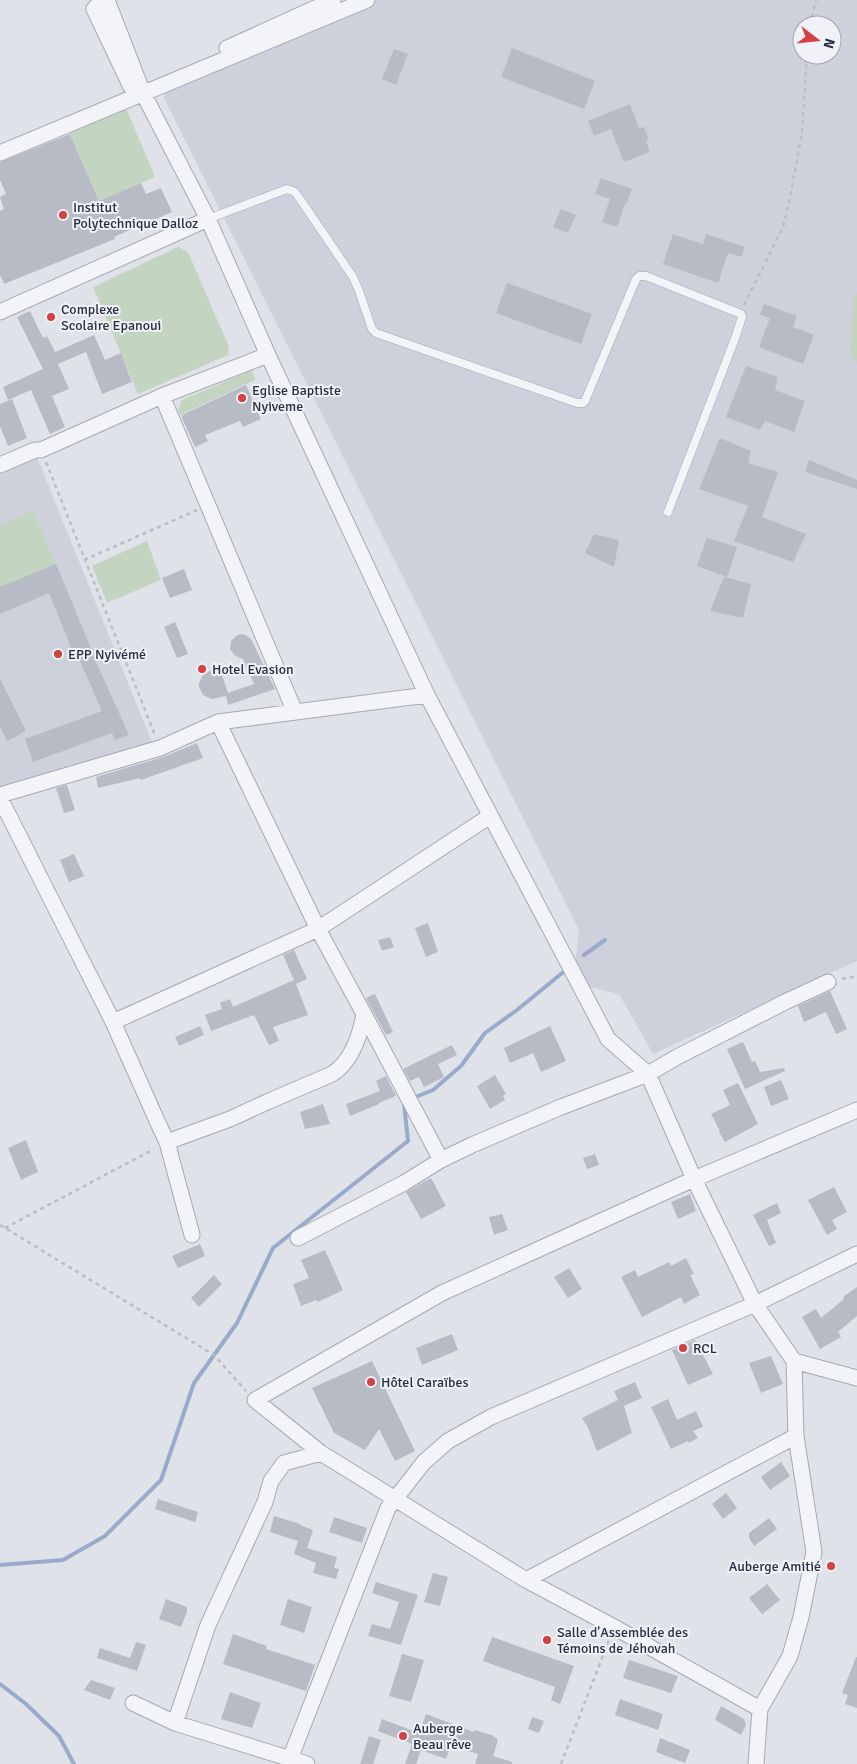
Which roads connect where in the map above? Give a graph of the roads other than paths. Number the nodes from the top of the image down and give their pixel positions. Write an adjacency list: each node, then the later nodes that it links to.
1 (102, 0): 5 (street)
2 (107, 0): 5 (street)
3 (333, 0): 5 (street)
4 (367, 0): 5 (street)
5 (138, 92): 6 (street); 7 (street); 8 (street)
6 (0, 148)
7 (0, 153)
8 (208, 219): 9 (street); 10 (street); 13 (lane)
9 (0, 312)
10 (268, 355): 11 (street); 14 (street)
11 (162, 396): 12 (street); 15 (street)
12 (0, 465)
13 (668, 512)
14 (427, 695): 15 (street); 18 (street)
15 (295, 712): 16 (street)
16 (218, 722): 17 (street); 19 (street)
17 (0, 796): 22 (street)
18 (490, 816): 19 (street); 23 (street)
19 (318, 929): 21 (street); 22 (street)
20 (828, 982): 23 (street)
21 (364, 1014): 25 (street); 26 (street)
22 (113, 1022): 25 (street)
23 (648, 1074): 26 (street); 27 (street)
24 (857, 1110): 27 (street)
25 (167, 1142): 28 (street)
26 (441, 1160): 29 (street)
27 (694, 1179): 31 (street); 35 (street)
28 (192, 1235)
29 (298, 1238)
30 (857, 1254): 31 (street)
31 (755, 1304): 32 (street); 36 (street)
32 (794, 1361): 33 (street); 34 (street)
33 (857, 1378)
34 (796, 1436): 37 (street); 39 (street)
35 (321, 1453): 36 (street); 40 (street)
36 (395, 1499): 37 (street); 41 (street)
37 (526, 1580): 39 (street)
38 (133, 1703): 40 (street)
39 (760, 1709): 43 (street)
40 (175, 1723): 41 (street)
41 (289, 1761): 42 (street)
42 (307, 1764)
43 (756, 1764)

